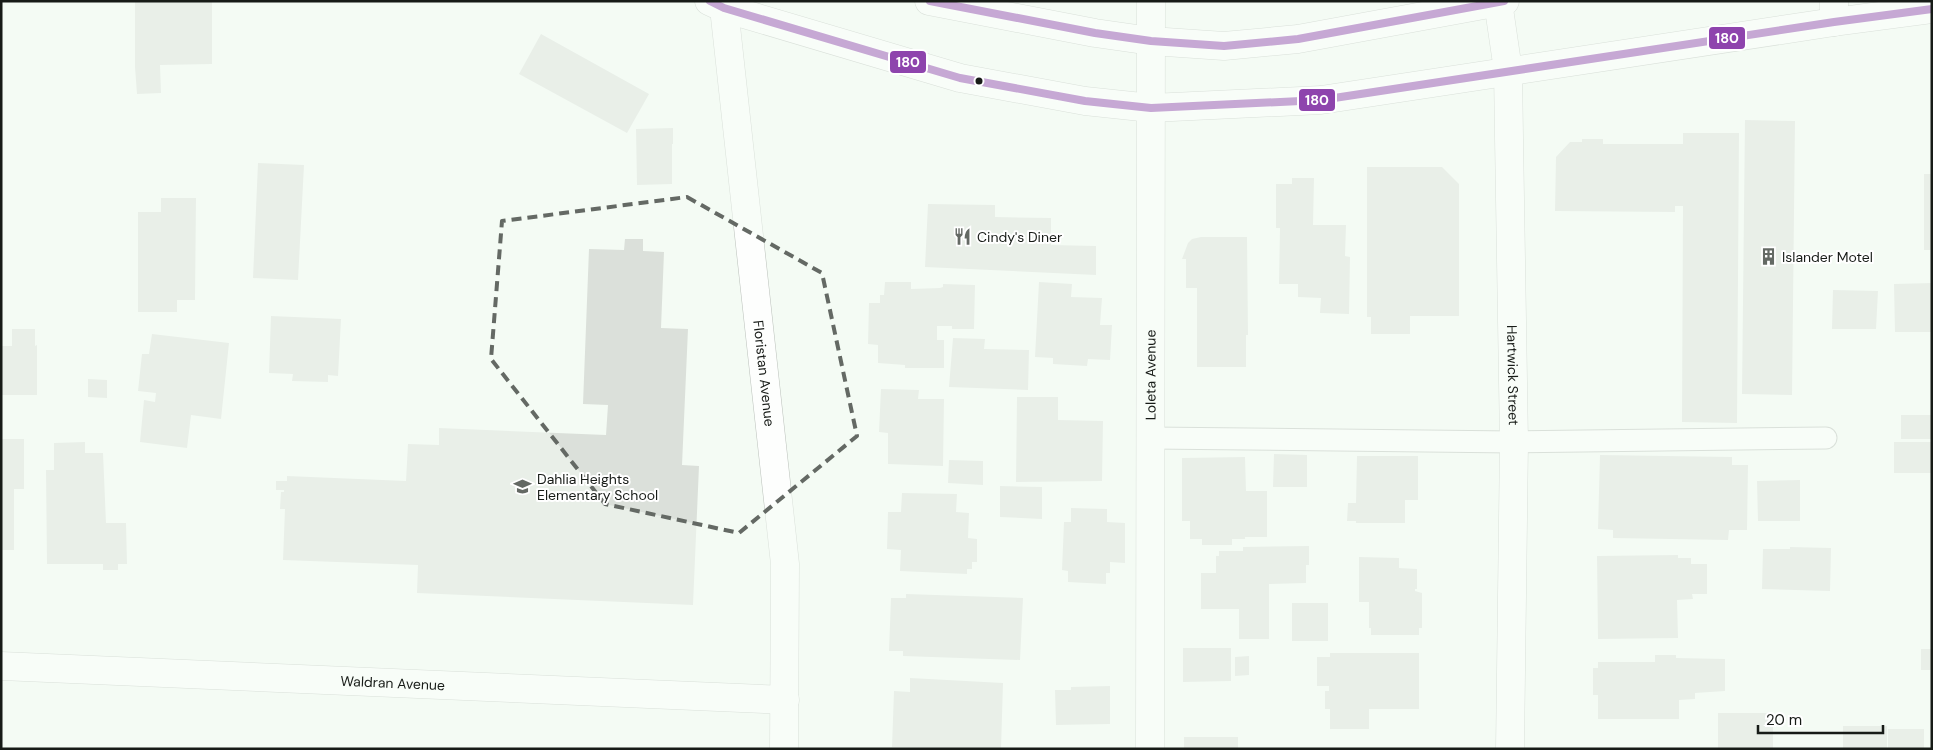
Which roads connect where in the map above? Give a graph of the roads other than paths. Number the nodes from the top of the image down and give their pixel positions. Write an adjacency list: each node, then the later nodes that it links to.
1 (929, 1): 7 (street)
2 (1151, 1): 7 (street, Loleta Avenue)
3 (1501, 2): 7 (street); 8 (street, Hartwick Street)
4 (721, 3): 9 (street); 14 (street, Floristan Avenue)
5 (1932, 9): 6 (street)
6 (1834, 11): 8 (street)
7 (1151, 41): 9 (street, Loleta Avenue)
8 (1508, 70): 9 (street); 12 (street, Hartwick Street)
9 (1151, 108): 10 (street, Loleta Avenue)
10 (1151, 438): 12 (lane); 16 (street, Loleta Avenue)
11 (1826, 438): 12 (lane)
12 (1514, 442): 17 (street, Hartwick Street)
13 (1, 666): 14 (street, Waldran Avenue)
14 (785, 700): 15 (street, Floristan Avenue)
15 (784, 749)
16 (1150, 749)
17 (1510, 749)

